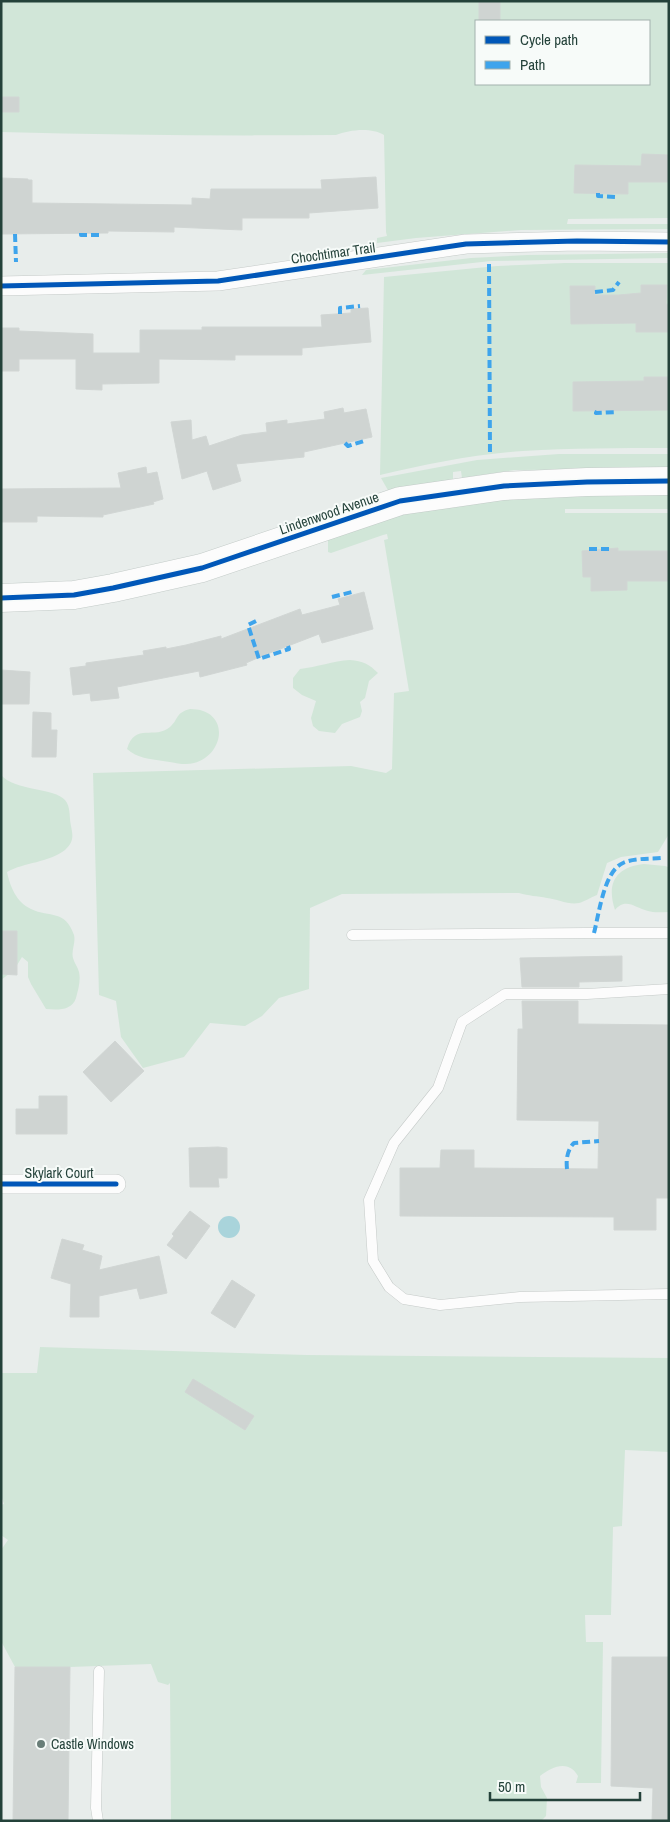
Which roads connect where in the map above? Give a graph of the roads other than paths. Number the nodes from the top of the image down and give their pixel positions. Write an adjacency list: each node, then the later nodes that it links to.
1 (669, 242): 2 (street, Chochtimar Trail)
2 (1, 286)
3 (669, 481): 4 (street, Lindenwood Avenue)
4 (1, 598)
5 (669, 933): 6 (lane)
6 (352, 935)
7 (669, 989): 10 (lane)
8 (1, 1184): 9 (street, Skylark Court)
9 (116, 1184)
10 (669, 1294)
11 (100, 1671): 12 (lane)
12 (98, 1821)

